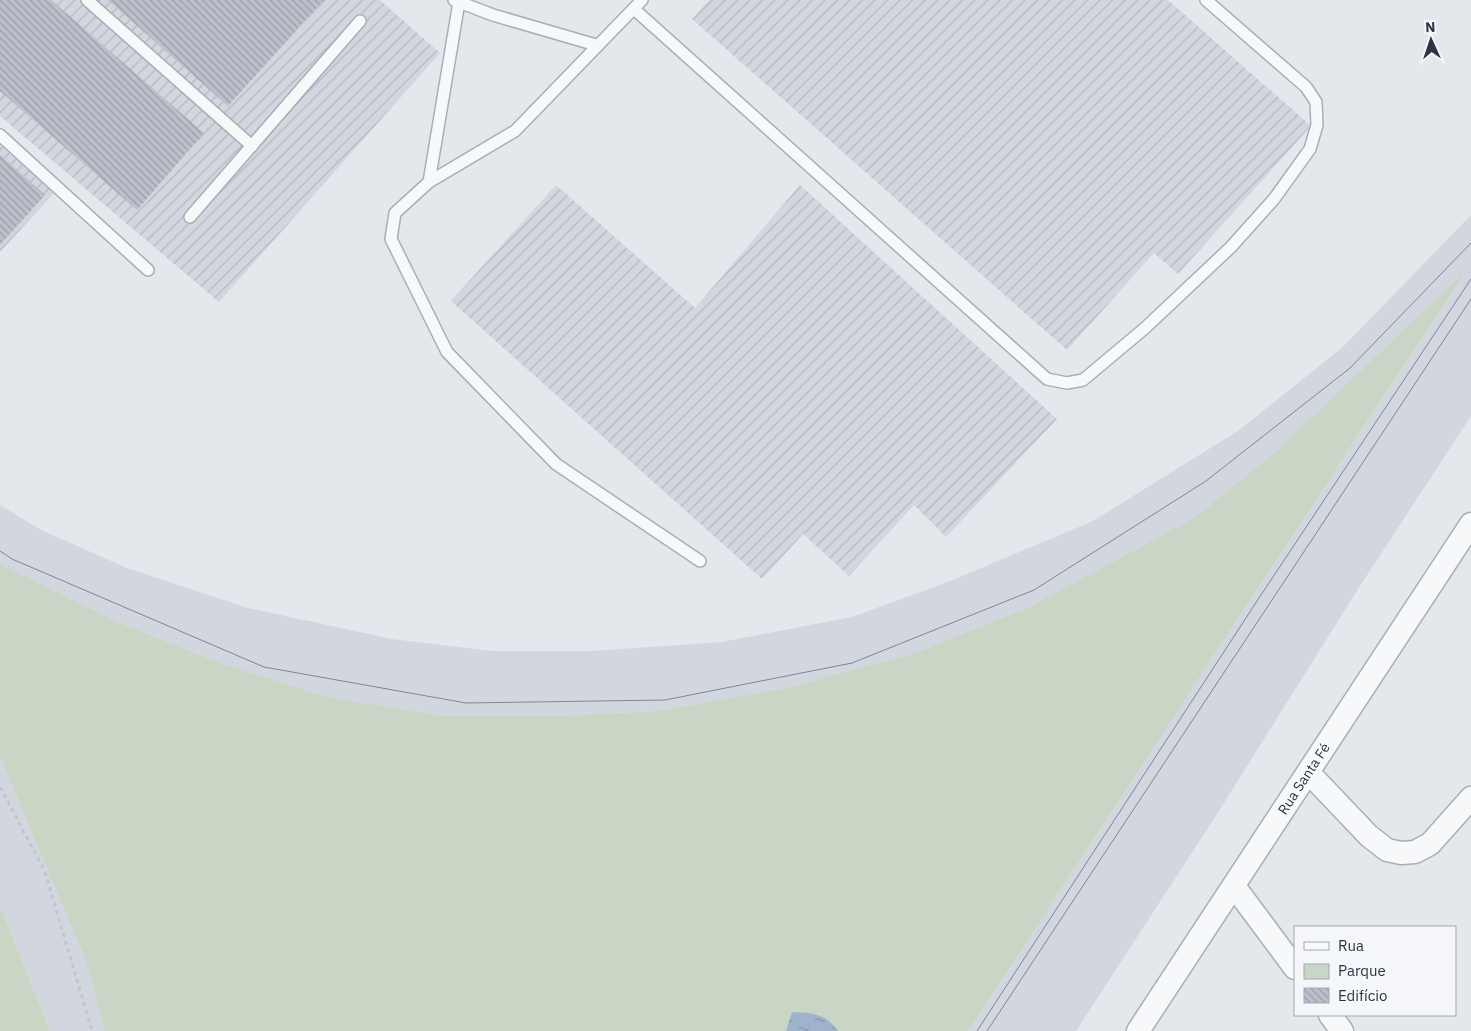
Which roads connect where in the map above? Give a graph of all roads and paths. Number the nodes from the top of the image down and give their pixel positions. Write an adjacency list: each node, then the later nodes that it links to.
1 (87, 0): 8 (lane)
2 (1206, 0): 4 (lane)
3 (457, 1): 6 (lane); 9 (lane)
4 (638, 4): 6 (lane)
5 (360, 22): 8 (lane)
6 (596, 45): 9 (lane)
7 (0, 135): 11 (lane)
8 (252, 146): 10 (lane)
9 (429, 182): 13 (lane)
10 (190, 217)
11 (148, 270)
12 (1471, 524): 14 (street, Rua Santa Fé)
13 (700, 561)
14 (1309, 773): 16 (street); 17 (street, Rua Santa Fé)
15 (0, 787): 20 (path)
16 (1471, 798)
17 (1234, 886): 18 (street); 21 (street, Rua Santa Fé)
18 (1294, 967)
19 (1331, 1016): 22 (street)
20 (92, 1031)
21 (1138, 1031)
22 (1342, 1031)

